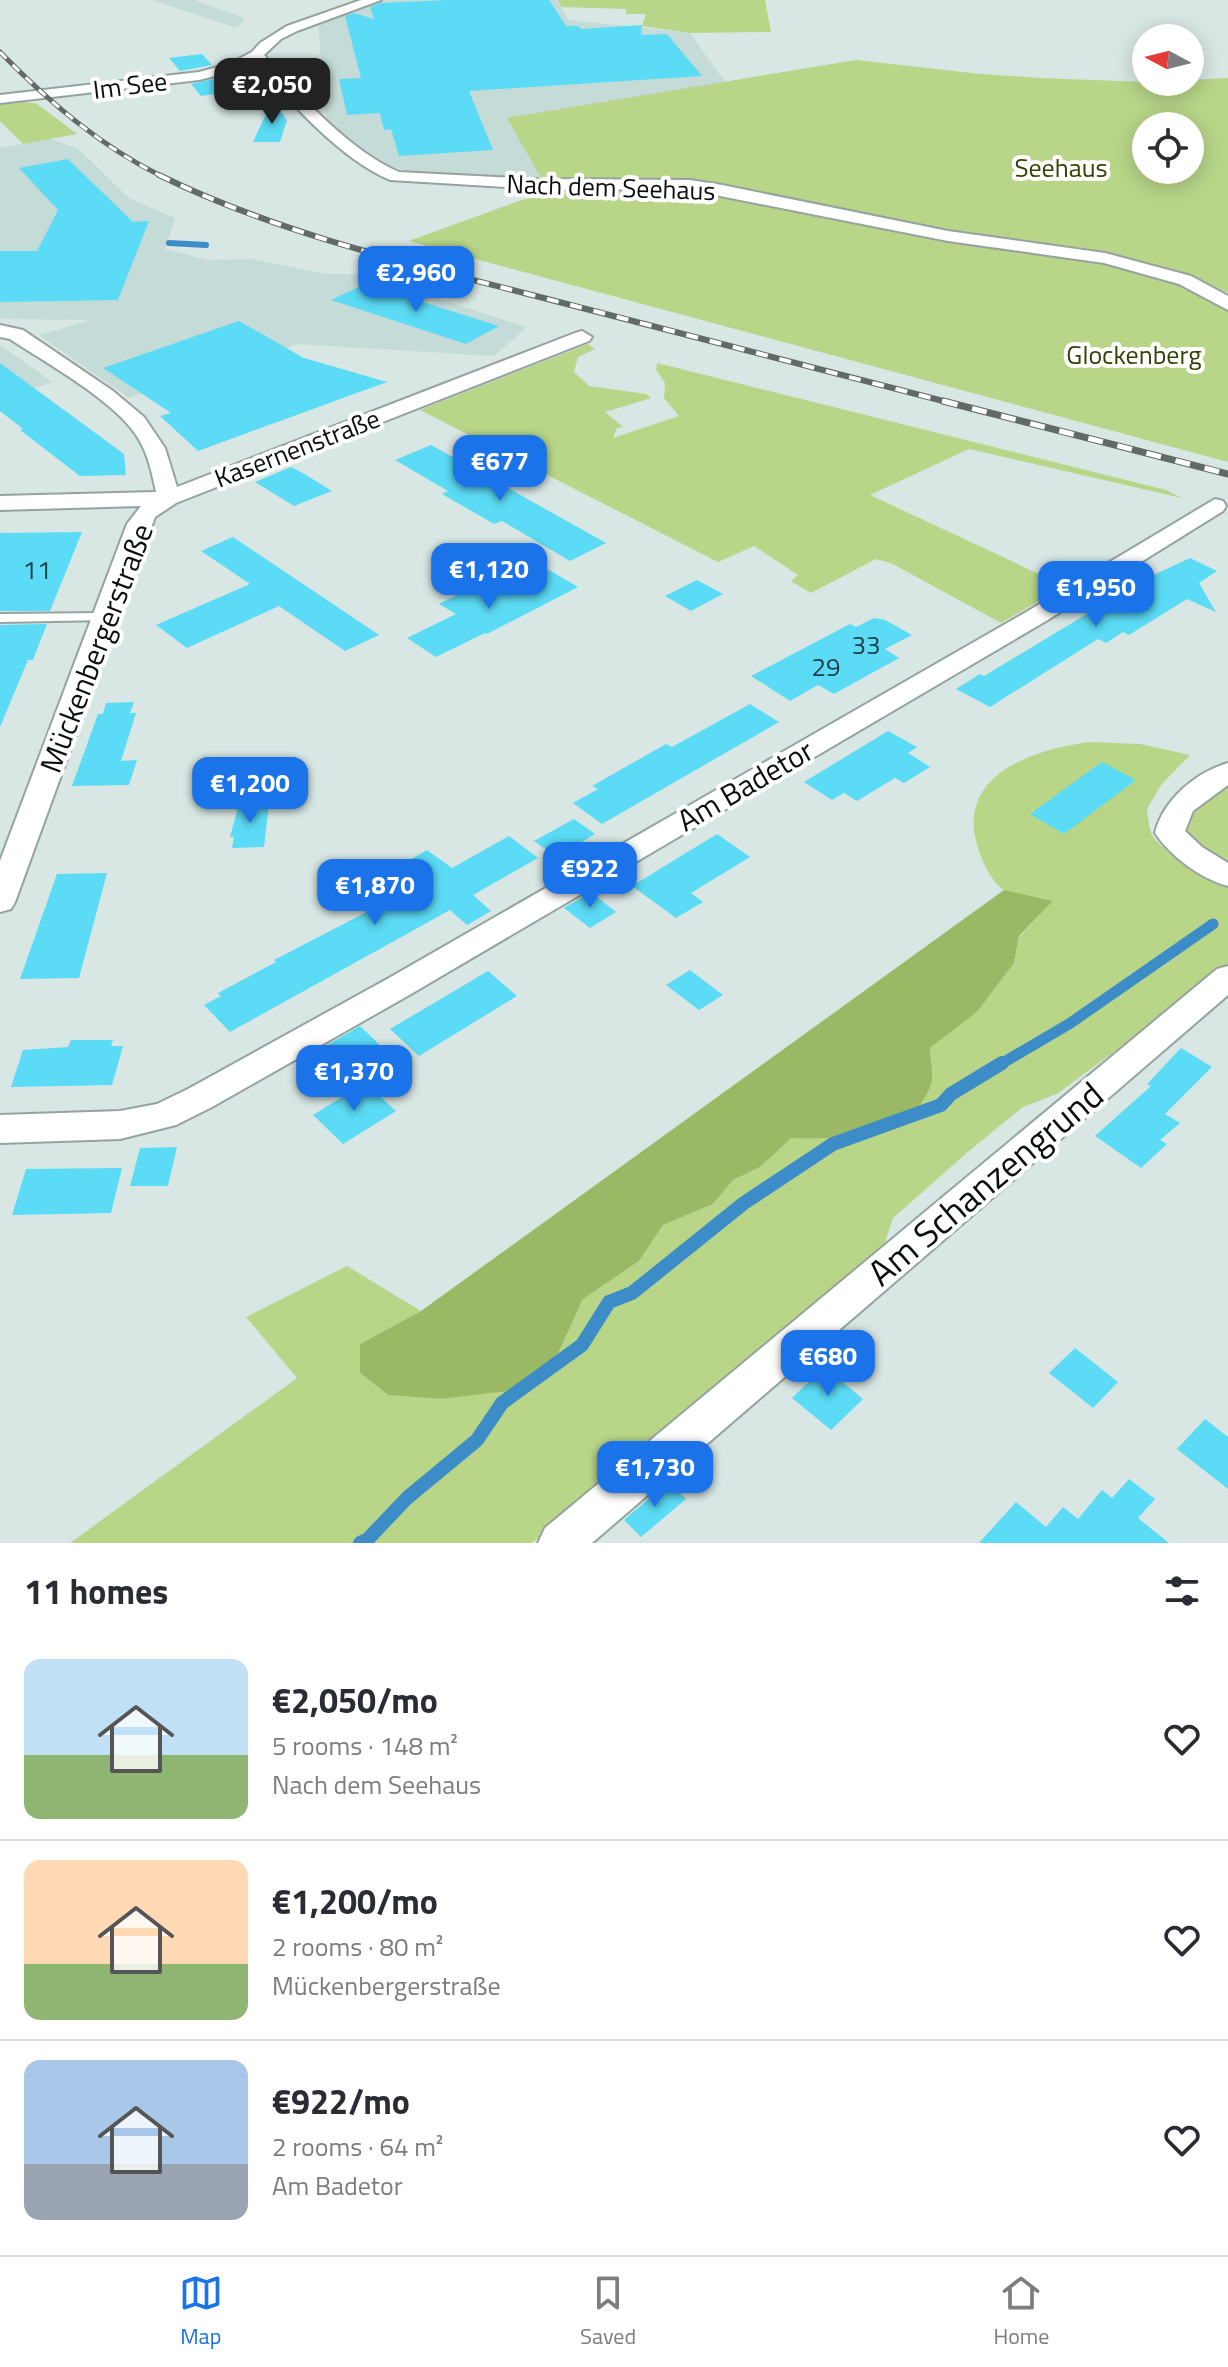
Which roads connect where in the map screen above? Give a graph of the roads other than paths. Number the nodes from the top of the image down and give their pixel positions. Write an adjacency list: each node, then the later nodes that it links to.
1 (375, 0): 2 (street)
2 (257, 55): 3 (street, Im See); 4 (street, Nach dem Seehaus)
3 (0, 99)
4 (1228, 304)
5 (2, 331): 7 (street, Mückenbergerstraße)
6 (582, 337): 7 (street, Kasernenstraße)
7 (168, 498): 8 (street, Kasernenstraße); 10 (street, Mückenbergerstraße)
8 (0, 503)
9 (1215, 506): 16 (street, Am Badetor)
10 (105, 617): 11 (lane); 14 (street, Mückenbergerstraße)
11 (0, 618)
12 (1228, 772): 13 (street)
13 (1228, 876)
14 (0, 902)
15 (1228, 977): 17 (street, Am Schanzengrund)
16 (0, 1129)
17 (560, 1543)

